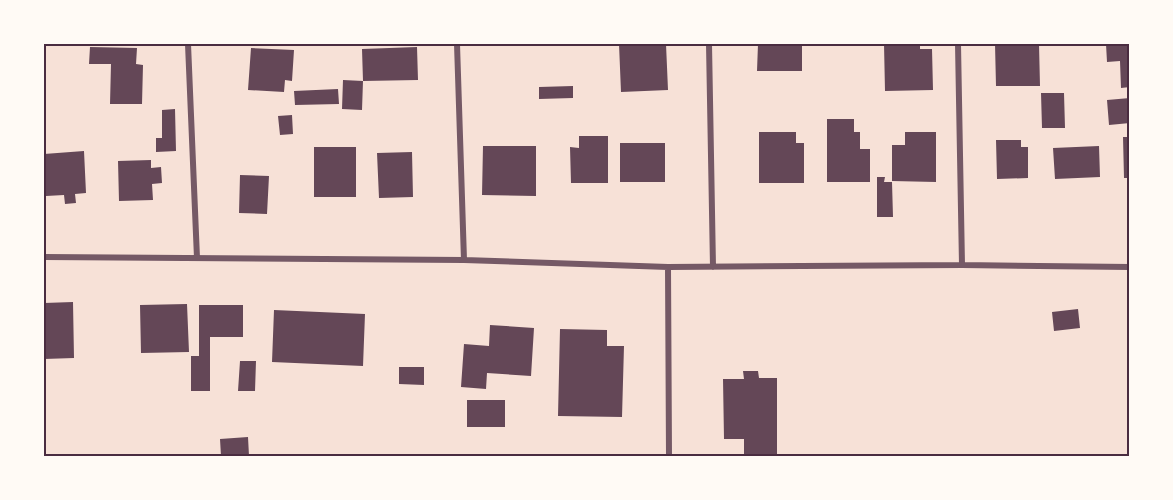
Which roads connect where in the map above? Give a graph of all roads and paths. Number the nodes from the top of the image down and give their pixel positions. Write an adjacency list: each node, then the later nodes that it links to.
1 (188, 44): 6 (street)
2 (457, 44): 7 (street)
3 (710, 44): 10 (street)
4 (958, 44): 8 (street)
5 (44, 257): 6 (street)
6 (197, 258): 7 (street)
7 (464, 260): 9 (street)
8 (962, 264): 10 (street); 11 (street)
9 (668, 267): 10 (street); 12 (street)
10 (713, 267)
11 (1130, 267)
12 (669, 456)

